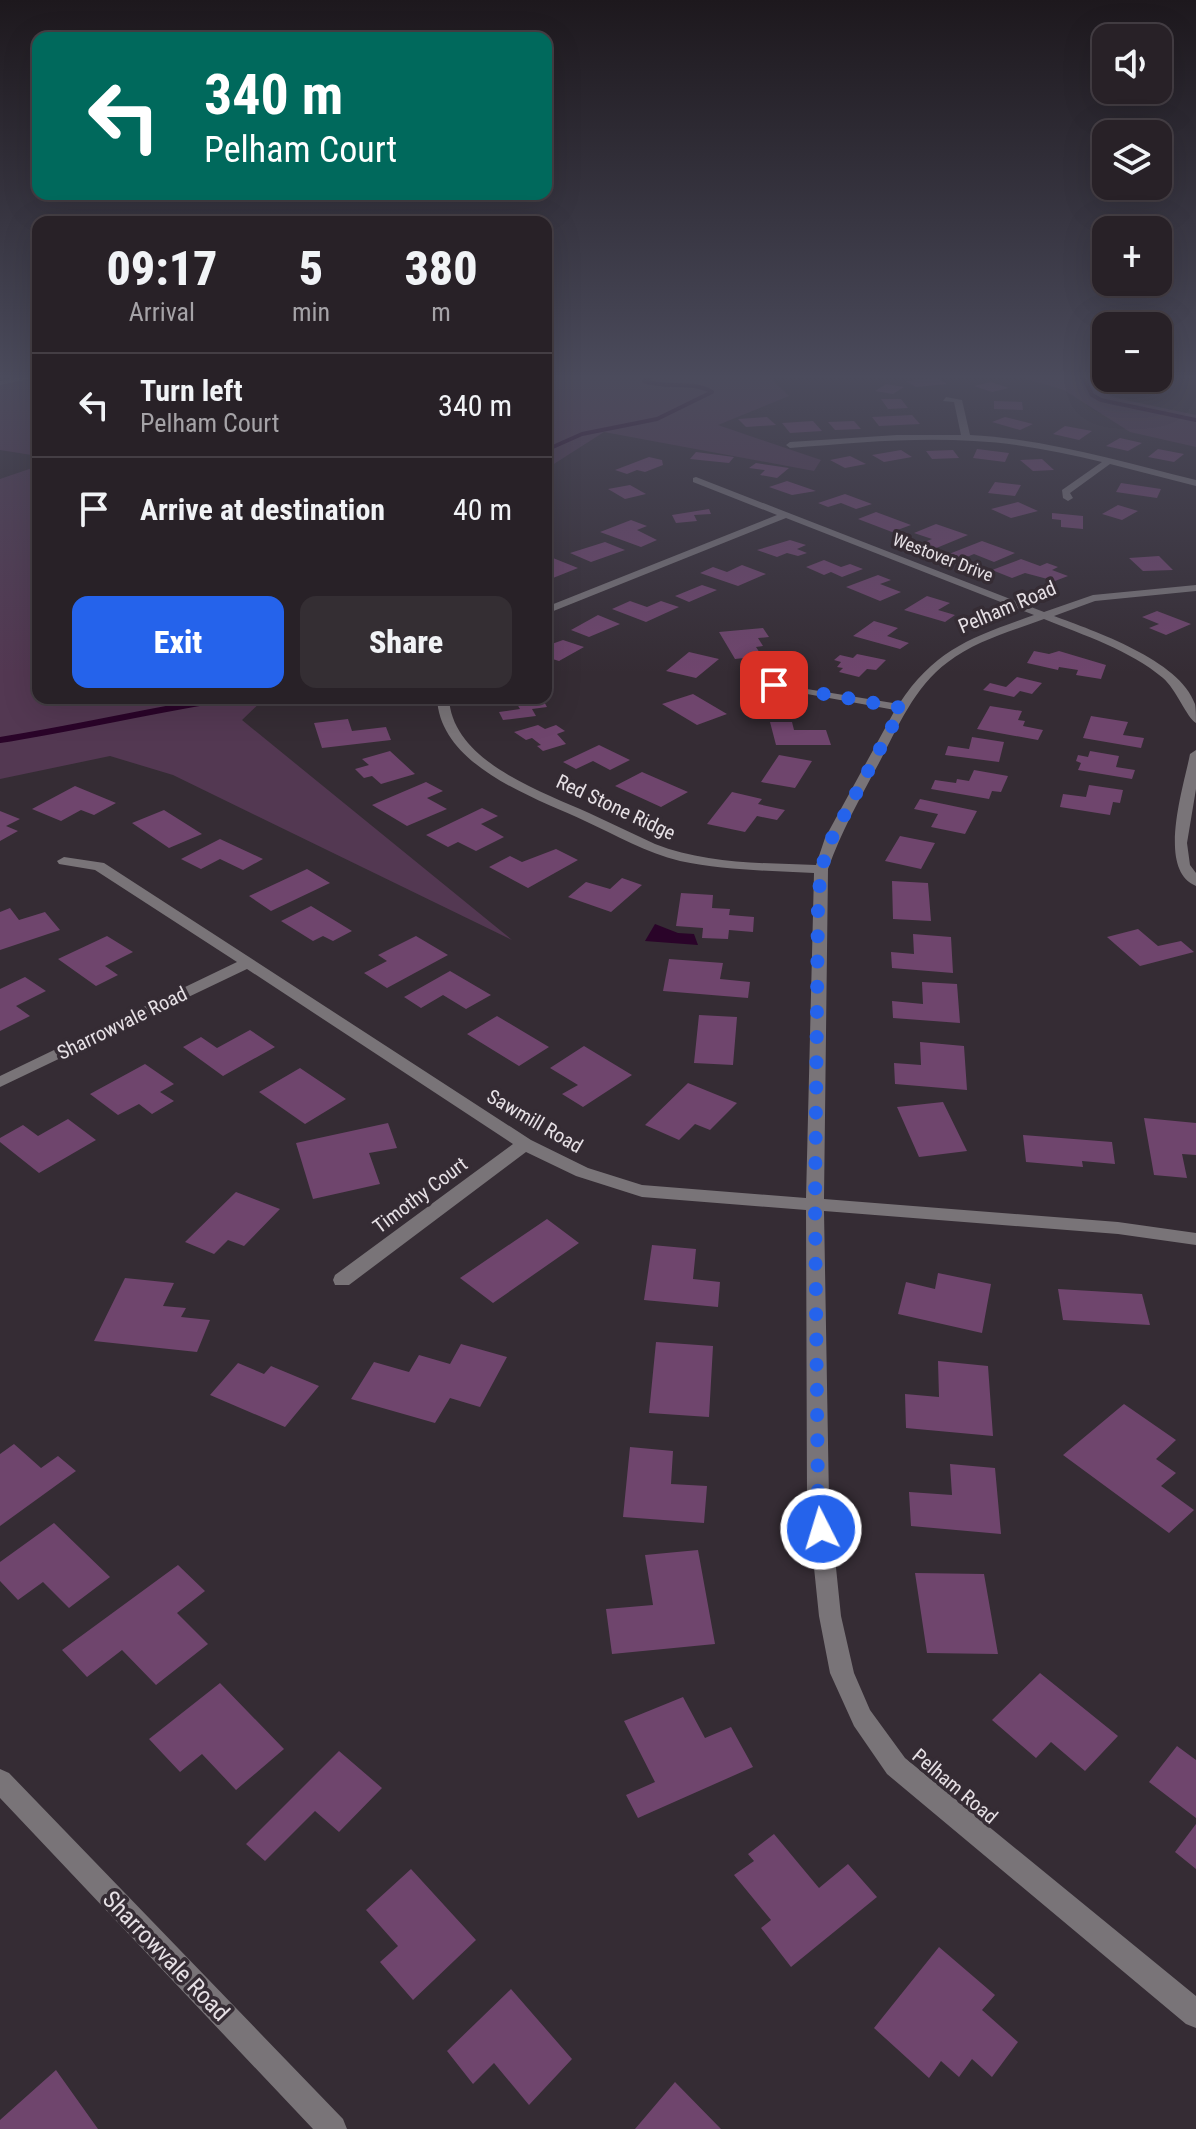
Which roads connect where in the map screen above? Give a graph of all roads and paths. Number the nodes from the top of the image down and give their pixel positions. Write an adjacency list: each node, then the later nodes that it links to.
1 (1090, 474): 5 (street)
2 (1160, 474): 4 (street)
3 (696, 480): 6 (street, Westover Drive)
4 (1196, 483)
5 (1068, 498)
6 (786, 515): 8 (street); 9 (street, Westover Drive)
7 (1196, 588): 9 (street, Pelham Road)
8 (552, 609)
9 (1043, 616): 12 (street, Pelham Road); 13 (street, Westover Drive)
10 (774, 685): 12 (street)
11 (443, 704): 16 (street, Red Stone Ridge)
12 (902, 708): 16 (street, Pelham Road)
13 (1196, 719)
14 (1196, 754): 17 (street)
15 (64, 861): 18 (street, Sawmill Road)
16 (821, 869): 21 (street, Pelham Road)
17 (1196, 882)
18 (245, 964): 19 (street, Sharrowvale Road); 20 (street, Sawmill Road)
19 (0, 1082)
20 (525, 1144): 21 (street, Sawmill Road); 23 (street, Timothy Court)
21 (815, 1204): 22 (street, Sawmill Road); 25 (street, Pelham Road)
22 (1196, 1239)
23 (342, 1280)
24 (0, 1781): 26 (street, Sharrowvale Road)
25 (1196, 2014)
26 (333, 2129)

